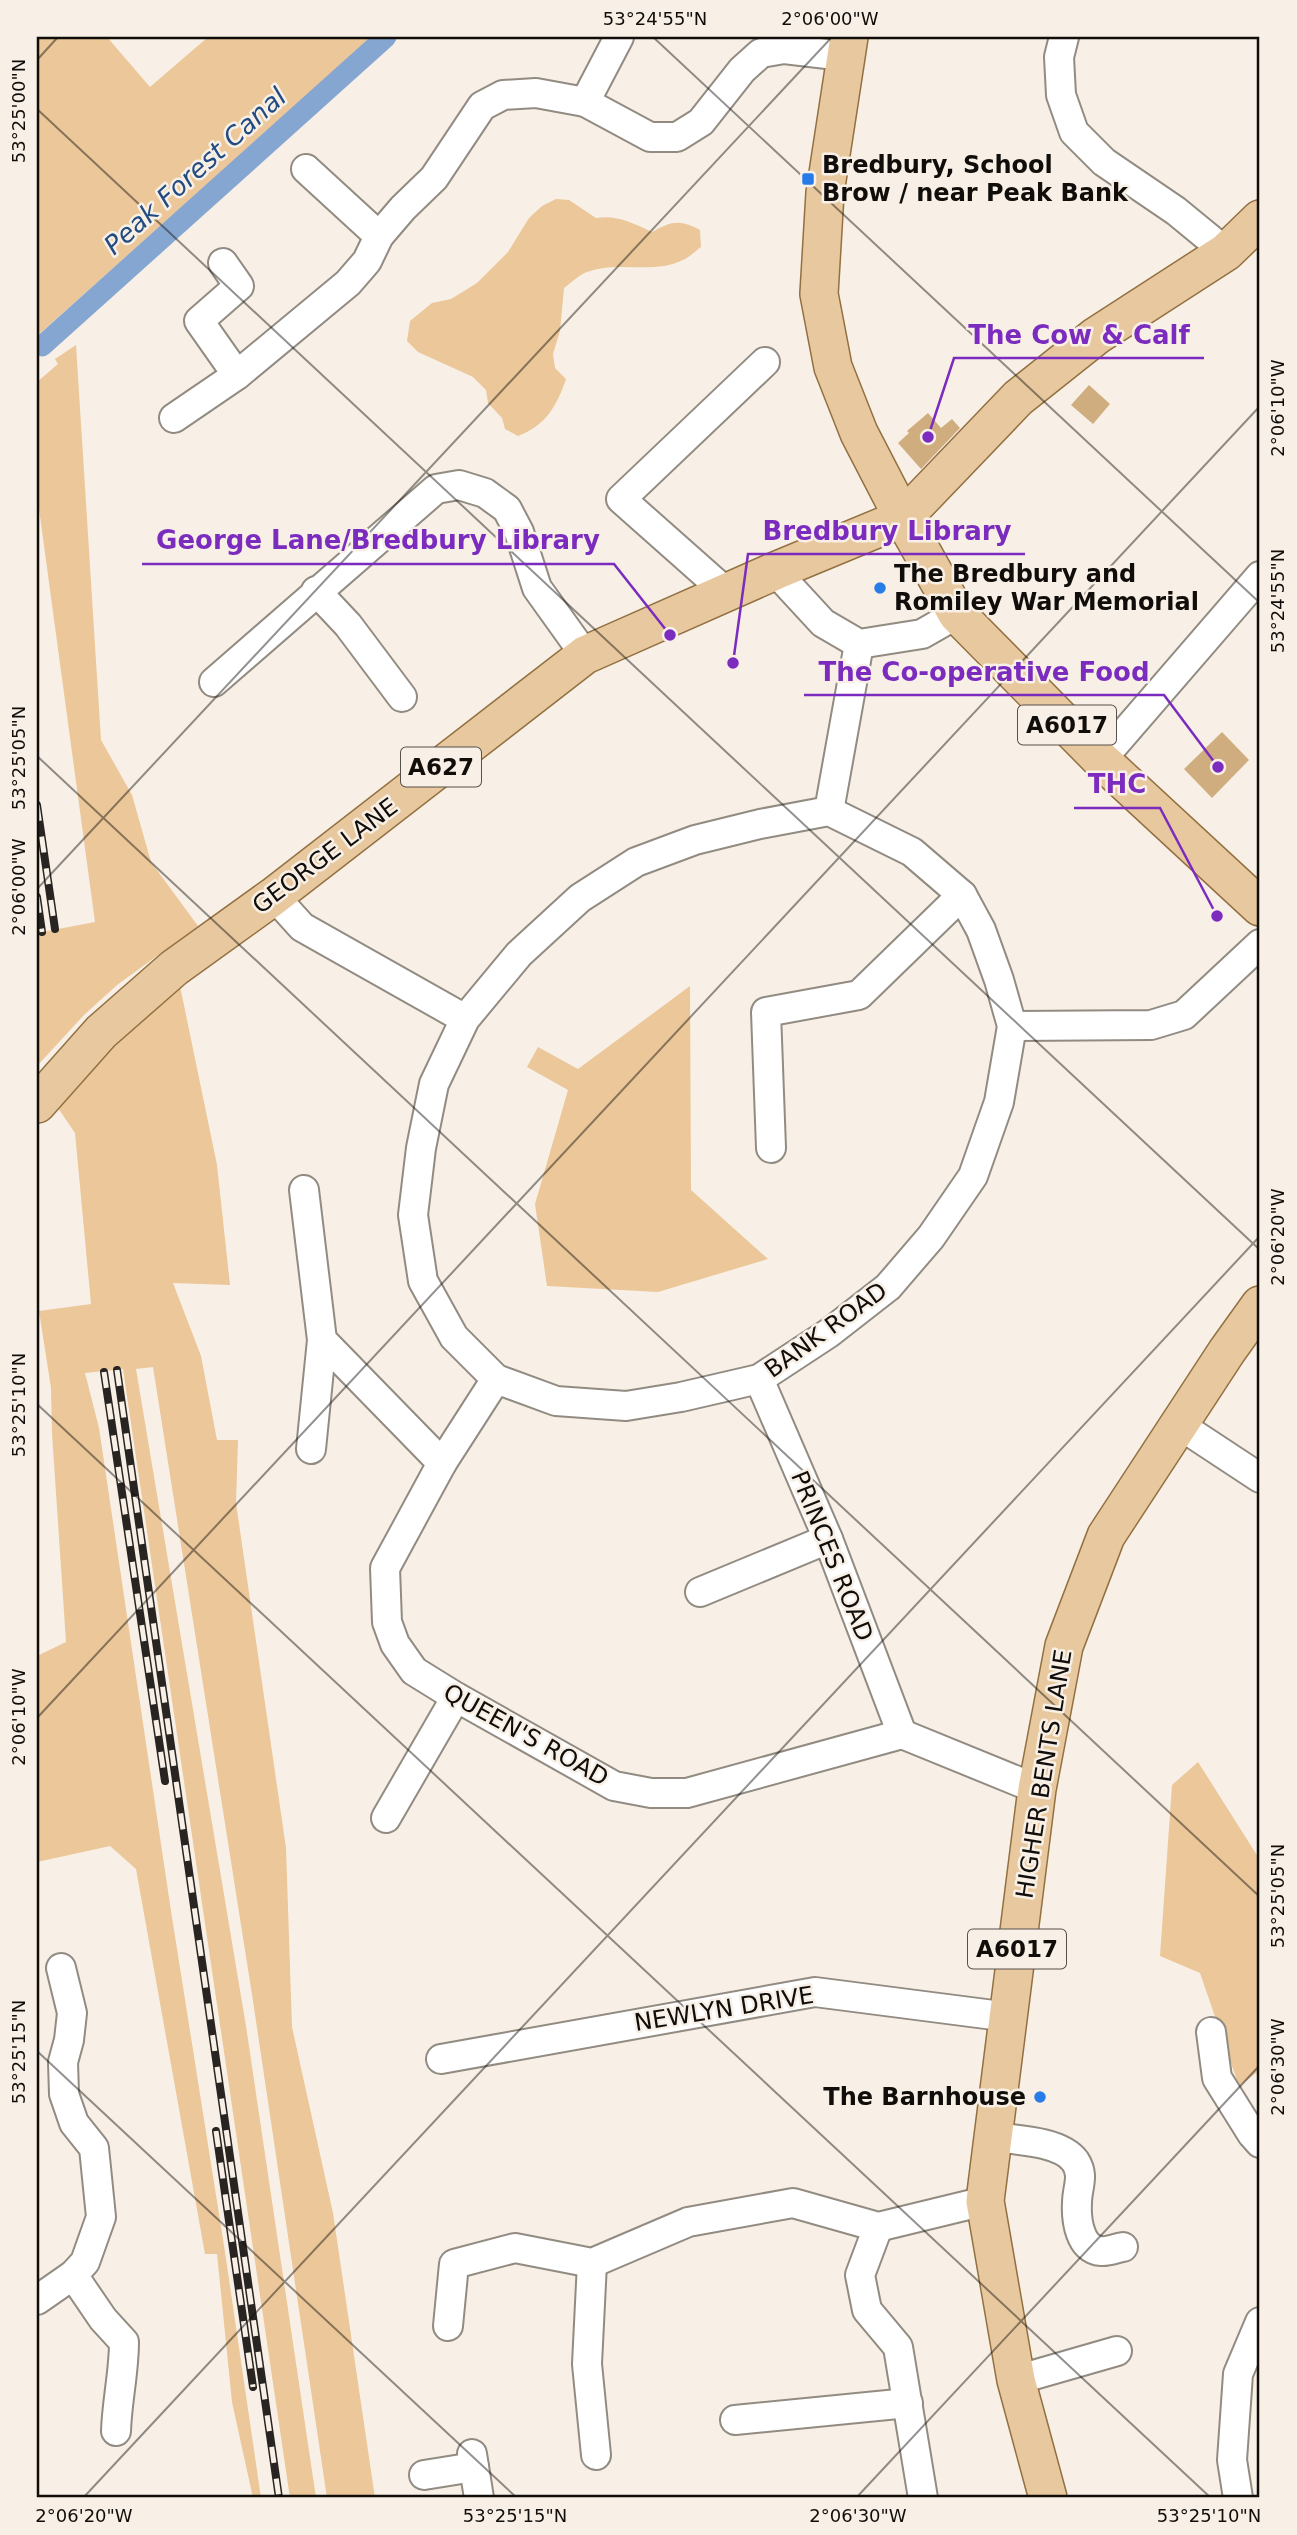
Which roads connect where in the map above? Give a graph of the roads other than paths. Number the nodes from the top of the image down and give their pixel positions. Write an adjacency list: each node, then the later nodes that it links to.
1 (620, 37): 4 (street)
2 (1064, 37): 8 (street)
3 (847, 46): 4 (street); 13 (main road)
4 (585, 103): 7 (street)
5 (306, 169): 7 (street)
6 (1260, 219): 8 (main road, A627)
7 (379, 236): 11 (street)
8 (1226, 252): 13 (main road, A627)
9 (223, 263): 11 (street)
10 (766, 362): 17 (street)
11 (237, 375): 12 (street)
12 (174, 418)
13 (903, 518): 14 (main road, GEORGE LANE / A627); 18 (main road, A6017)
14 (775, 570): 17 (main road, GEORGE LANE / A627); 19 (street)
15 (1260, 576): 23 (street)
16 (316, 591): 20 (street); 21 (street); 22 (street)
17 (727, 593): 20 (main road, GEORGE LANE / A627)
18 (957, 614): 19 (street); 23 (main road, A6017)
19 (859, 644): 24 (street)
20 (585, 655): 26 (main road, GEORGE LANE / A627)
21 (214, 682)
22 (402, 698)
23 (1101, 760): 27 (main road, A6017)
24 (829, 811): 25 (street); 29 (street, BANK ROAD)
25 (962, 895): 30 (street); 32 (street)
26 (274, 896): 29 (street); 31 (main road, GEORGE LANE / A627)
27 (1260, 907)
28 (1260, 944): 30 (street)
29 (465, 1019): 36 (street, BANK ROAD)
30 (1012, 1026): 37 (street, BANK ROAD)
31 (37, 1104)
32 (771, 1148)
33 (304, 1190): 35 (street)
34 (1260, 1305): 38 (main road, HIGHER BENTS LANE / A6017)
35 (322, 1340): 39 (street); 40 (street)
36 (496, 1379): 37 (street, BANK ROAD); 40 (street, QUEEN'S ROAD)
37 (759, 1379): 42 (street, PRINCES ROAD)
38 (1178, 1424): 41 (street); 46 (main road, HIGHER BENTS LANE / A6017)
39 (311, 1449)
40 (442, 1463): 44 (street, QUEEN'S ROAD)
41 (1260, 1478)
42 (828, 1539): 43 (street); 45 (street, PRINCES ROAD)
43 (700, 1592)
44 (456, 1698): 45 (street, QUEEN'S ROAD); 47 (street)
45 (902, 1734): 46 (street)
46 (1037, 1789): 49 (main road, HIGHER BENTS LANE / A6017)
47 (386, 1818)
48 (61, 1968): 58 (street)
49 (1009, 2018): 51 (street, NEWLYN DRIVE); 52 (main road, HIGHER BENTS LANE / A6017)
50 (1211, 2032): 53 (street)
51 (441, 2059)
52 (993, 2137): 54 (main road, HIGHER BENTS LANE / A6017); 56 (street)
53 (1260, 2143)
54 (985, 2201): 55 (street); 63 (main road, HIGHER BENTS LANE / A6017)
55 (878, 2227): 57 (street); 64 (street)
56 (1123, 2247)
57 (592, 2263): 61 (street); 67 (street)
58 (73, 2276): 59 (street); 66 (street)
59 (37, 2300)
60 (1260, 2322): 72 (street)
61 (448, 2326)
62 (1117, 2351): 63 (street)
63 (1016, 2380): 71 (main road, HIGHER BENTS LANE / A6017)
64 (908, 2403): 65 (street); 70 (street)
65 (736, 2420)
66 (116, 2431)
67 (596, 2455)
68 (424, 2475): 69 (street)
69 (479, 2498)
70 (923, 2498)
71 (1048, 2498)
72 (1238, 2498)

